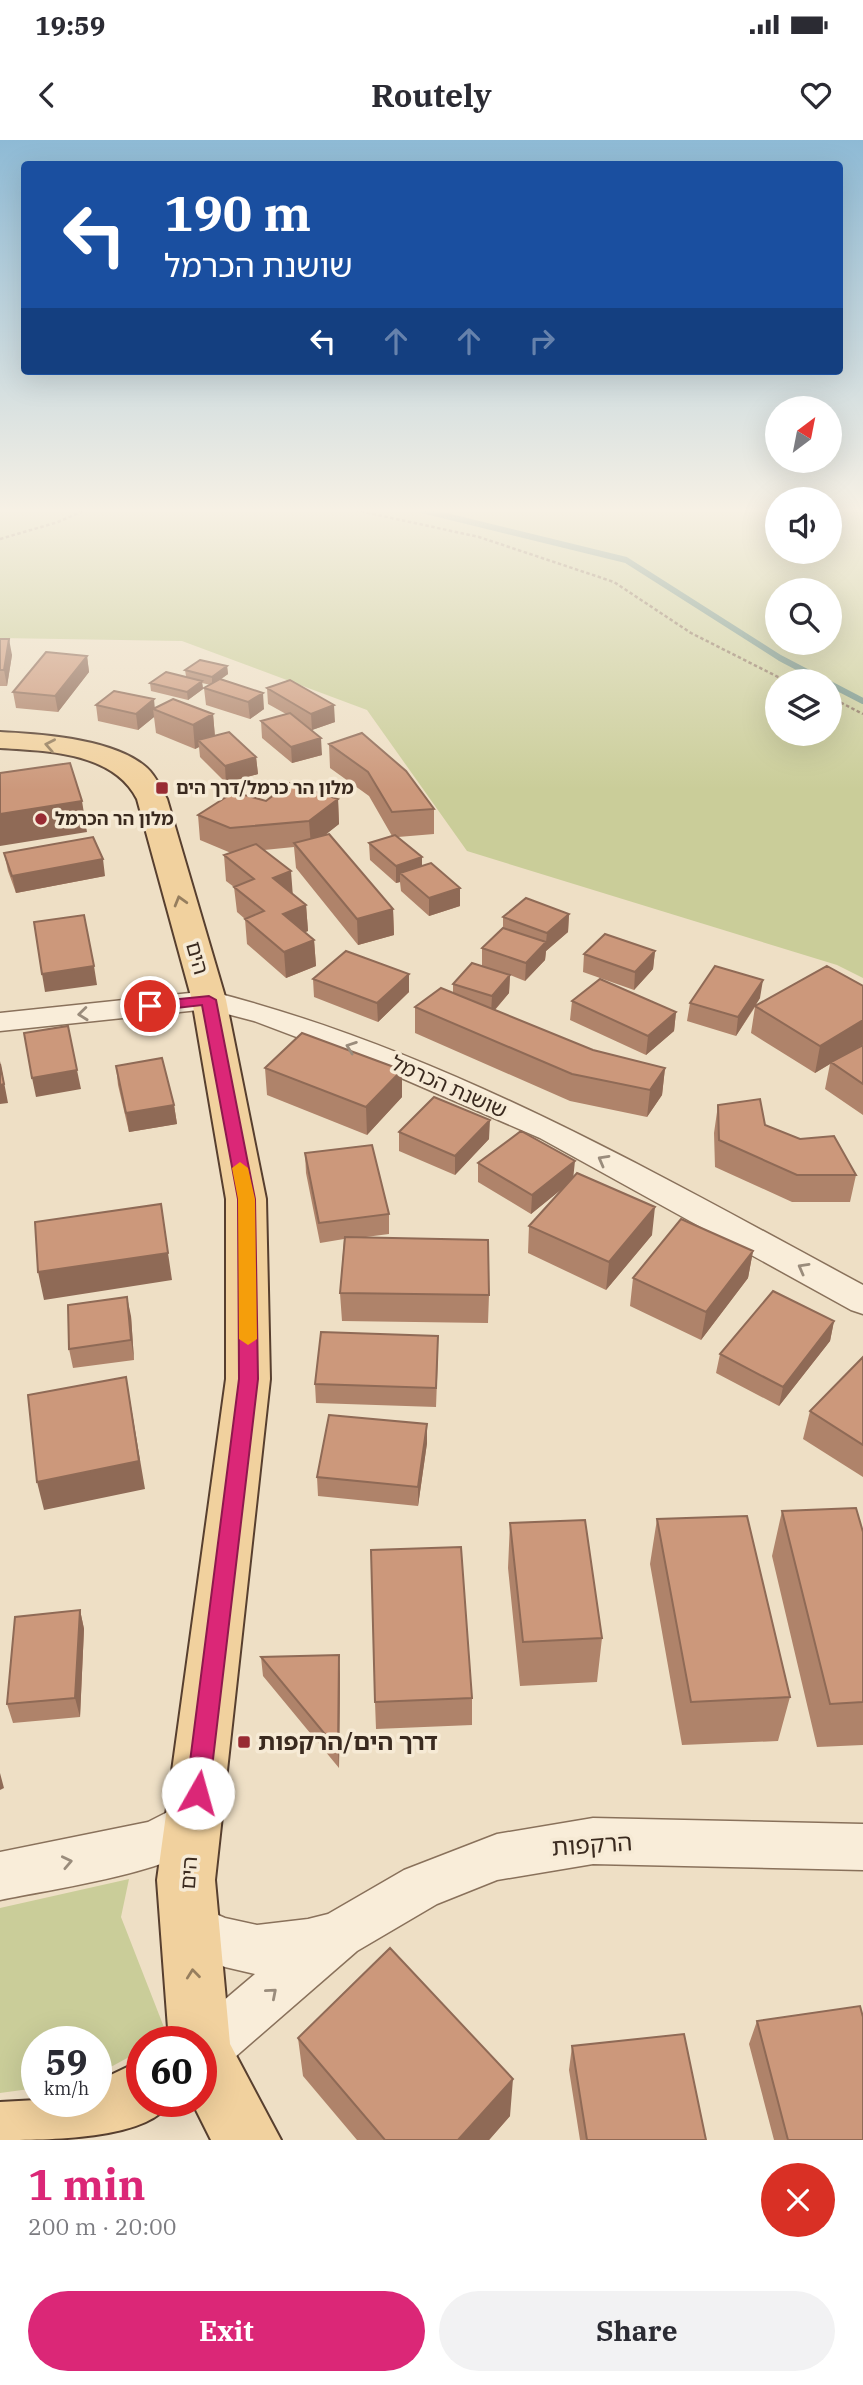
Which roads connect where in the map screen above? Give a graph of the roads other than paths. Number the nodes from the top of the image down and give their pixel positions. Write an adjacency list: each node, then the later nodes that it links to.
1 (0, 740): 2 (main road, הים, one-way to 1)
2 (209, 1000): 3 (street, שושנת הכרמל, one-way to 3); 4 (street, שושנת הכרמל, one-way to 2); 5 (main road, הים)
3 (0, 1022)
4 (863, 1301)
5 (195, 1820): 7 (street, one-way to 5); 8 (main road, הים)
6 (863, 1847): 9 (street, הרקפות)
7 (0, 1876)
8 (188, 1926): 9 (street, הרקפות); 10 (main road, הים, one-way to 8)
9 (340, 1934): 11 (street, הרקפות, one-way to 9)
10 (198, 2026)
11 (217, 2039)
12 (217, 2083): 15 (main road)
13 (126, 2101): 14 (main road)
14 (46, 2136)
15 (248, 2140)

